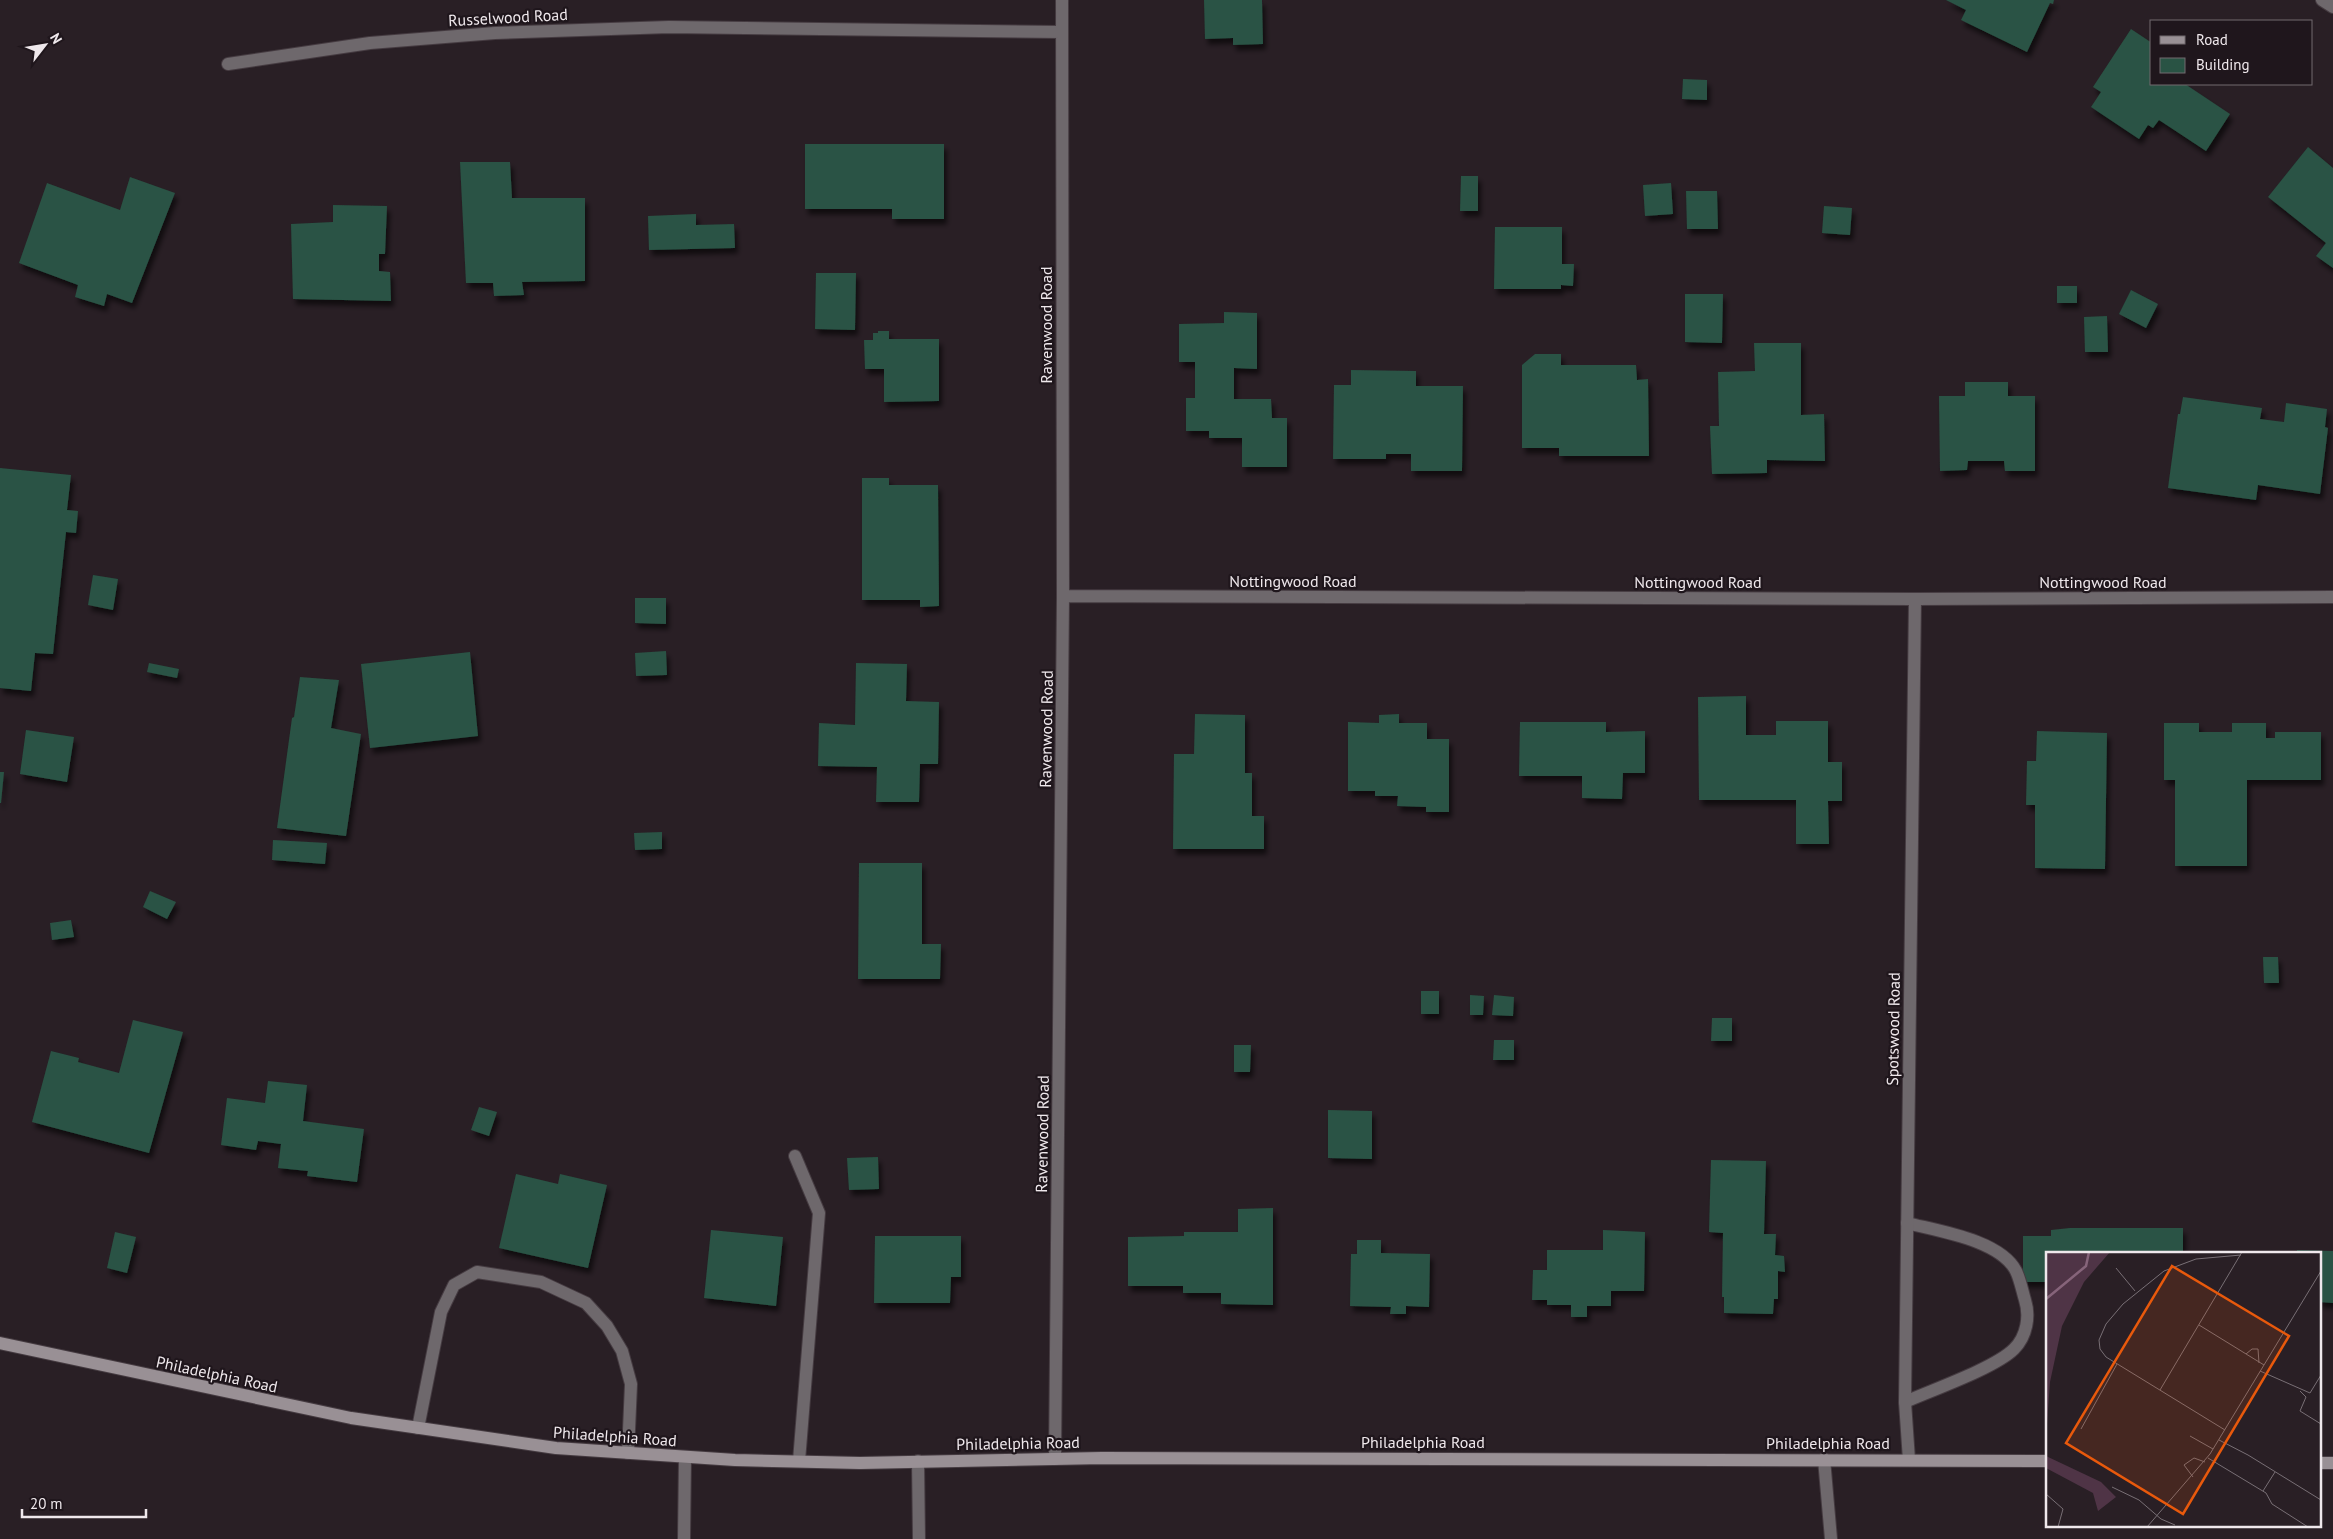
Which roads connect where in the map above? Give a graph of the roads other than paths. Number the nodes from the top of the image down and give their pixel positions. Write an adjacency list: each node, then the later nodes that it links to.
1 (1062, 0): 4 (street, Ravenwood Road)
2 (2322, 0): 3 (street)
3 (2333, 7)
4 (1061, 32): 5 (street, Russelwood Road); 6 (street, Ravenwood Road)
5 (228, 64)
6 (1063, 596): 8 (street, Nottingwood Road); 16 (street, Ravenwood Road)
7 (2333, 596): 8 (street, Nottingwood Road)
8 (1915, 599): 10 (street, Spotswood Road)
9 (795, 1156): 19 (street)
10 (1907, 1223): 12 (street, Spotswood Road); 12 (street)
11 (0, 1343): 13 (main road, Philadelphia Road)
12 (1905, 1402): 18 (street, Spotswood Road)
13 (418, 1428): 14 (main road, Philadelphia Road); 14 (street)
14 (628, 1453): 15 (main road, Philadelphia Road)
15 (685, 1457): 19 (main road, Philadelphia Road); 24 (street)
16 (1055, 1459): 17 (main road, Philadelphia Road); 20 (main road, Philadelphia Road)
17 (1824, 1459): 18 (main road, Philadelphia Road); 26 (street)
18 (1909, 1460): 21 (main road, Philadelphia Road)
19 (799, 1461): 20 (main road, Philadelphia Road)
20 (918, 1461): 25 (street)
21 (2046, 1461)
22 (2320, 1463): 23 (main road)
23 (2333, 1463)
24 (684, 1539)
25 (919, 1539)
26 (1831, 1539)

